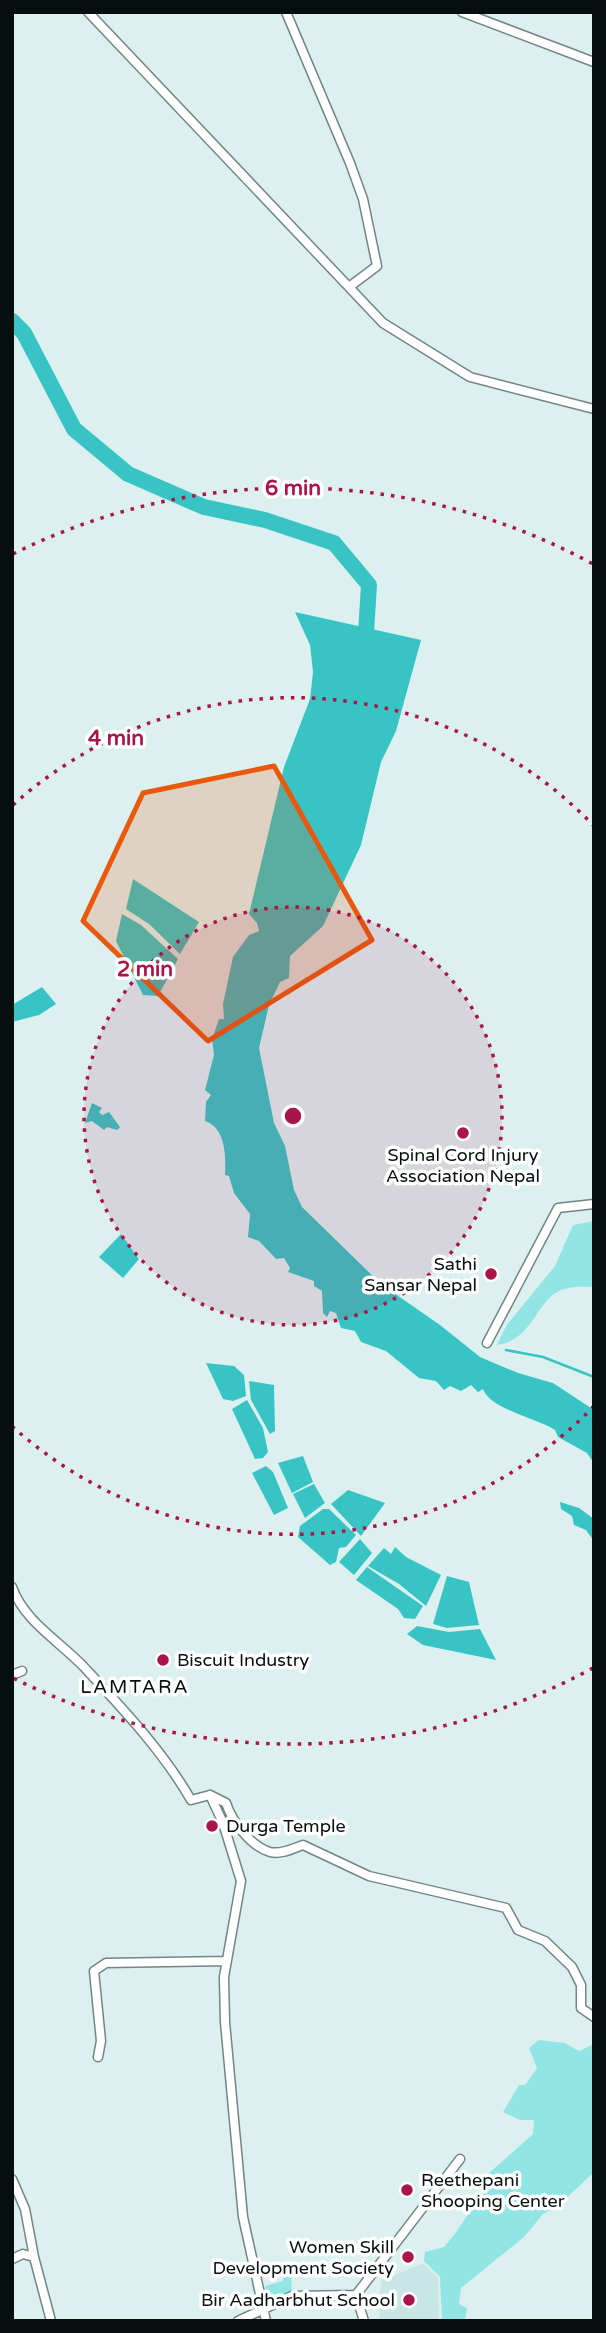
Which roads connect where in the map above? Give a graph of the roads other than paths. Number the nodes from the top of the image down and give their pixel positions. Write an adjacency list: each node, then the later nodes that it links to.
1 (88, 12): 5 (street)
2 (286, 12): 5 (street)
3 (462, 12): 4 (street)
4 (594, 62)
5 (349, 287): 6 (street)
6 (594, 410)
7 (594, 1204): 8 (street)
8 (487, 1343)
9 (12, 1587): 12 (street)
10 (22, 1671): 11 (street)
11 (12, 1675)
12 (210, 1795): 13 (street); 14 (street)
13 (227, 1961): 15 (street); 21 (street)
14 (594, 2017)
15 (98, 2057)
16 (460, 2159): 20 (street)
17 (12, 2179): 18 (street)
18 (34, 2257): 19 (street); 22 (street)
19 (12, 2259)
20 (356, 2295): 21 (street); 25 (street)
21 (263, 2311): 23 (street); 24 (street)
22 (51, 2321)
23 (239, 2321)
24 (266, 2321)
25 (364, 2321)

